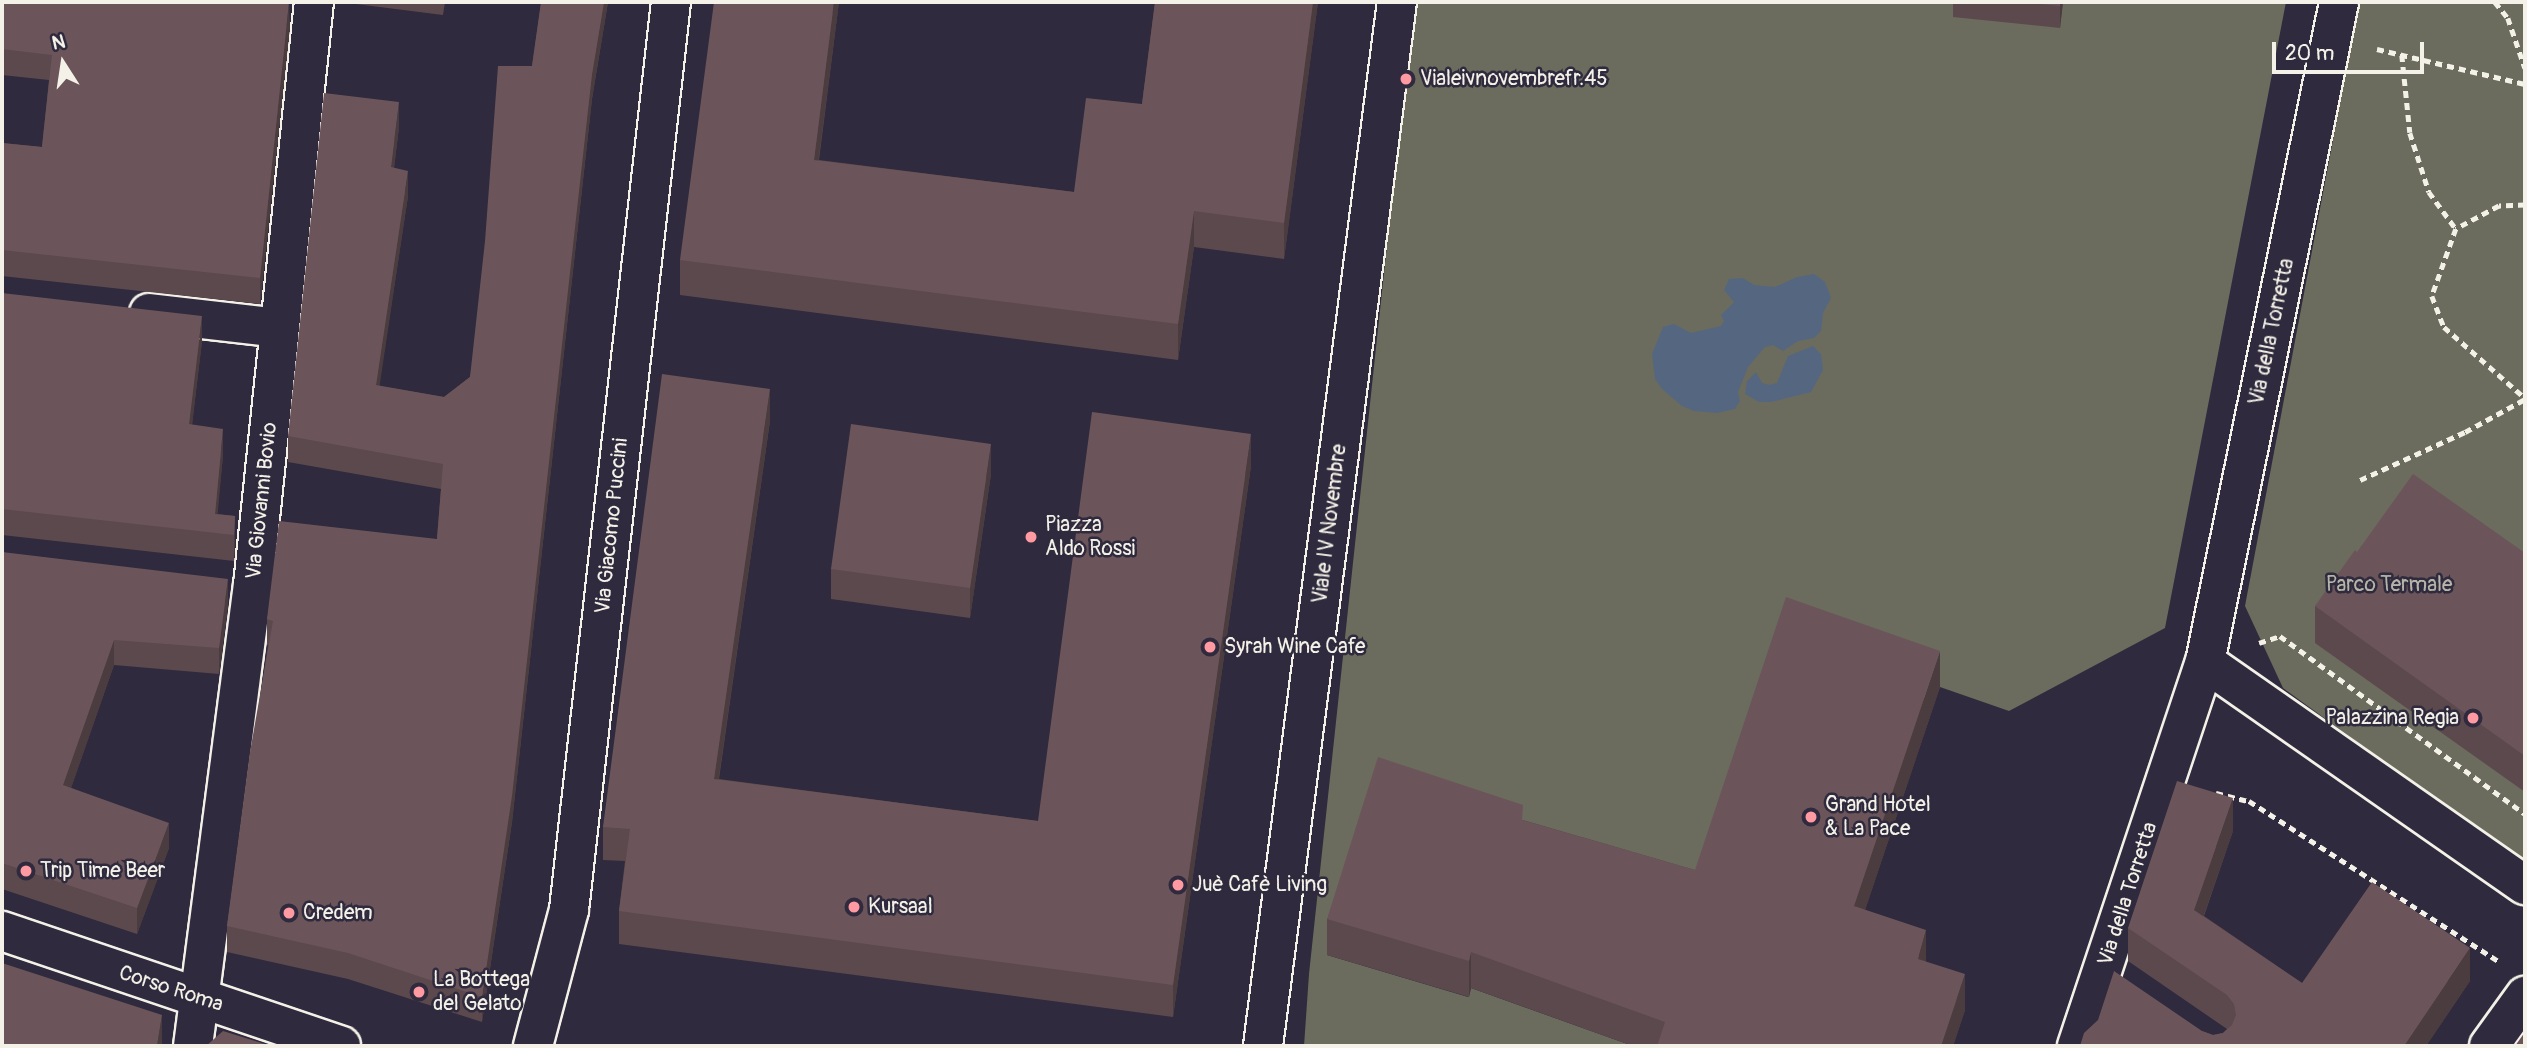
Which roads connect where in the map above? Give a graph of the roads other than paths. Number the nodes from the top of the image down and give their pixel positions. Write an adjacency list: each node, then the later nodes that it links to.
1 (671, 2): 14 (street, Via Giacomo Puccini)
2 (1397, 2): 15 (street, Viale IV Novembre)
3 (2339, 2): 7 (street, Via della Torretta)
4 (302, 4): 6 (street, Via Giovanni Bovio)
5 (113, 309): 6 (street)
6 (279, 328): 11 (street, Via Giovanni Bovio)
7 (2205, 662): 8 (street); 16 (street, Via della Torretta)
8 (2525, 885)
9 (2, 931): 11 (street, Corso Roma)
10 (2525, 996): 17 (street)
11 (202, 999): 12 (street, Via Giovanni Bovio); 13 (street, Corso Roma)
12 (193, 1046)
13 (341, 1046)
14 (533, 1046)
15 (1263, 1046)
16 (2077, 1046)
17 (2489, 1046)

